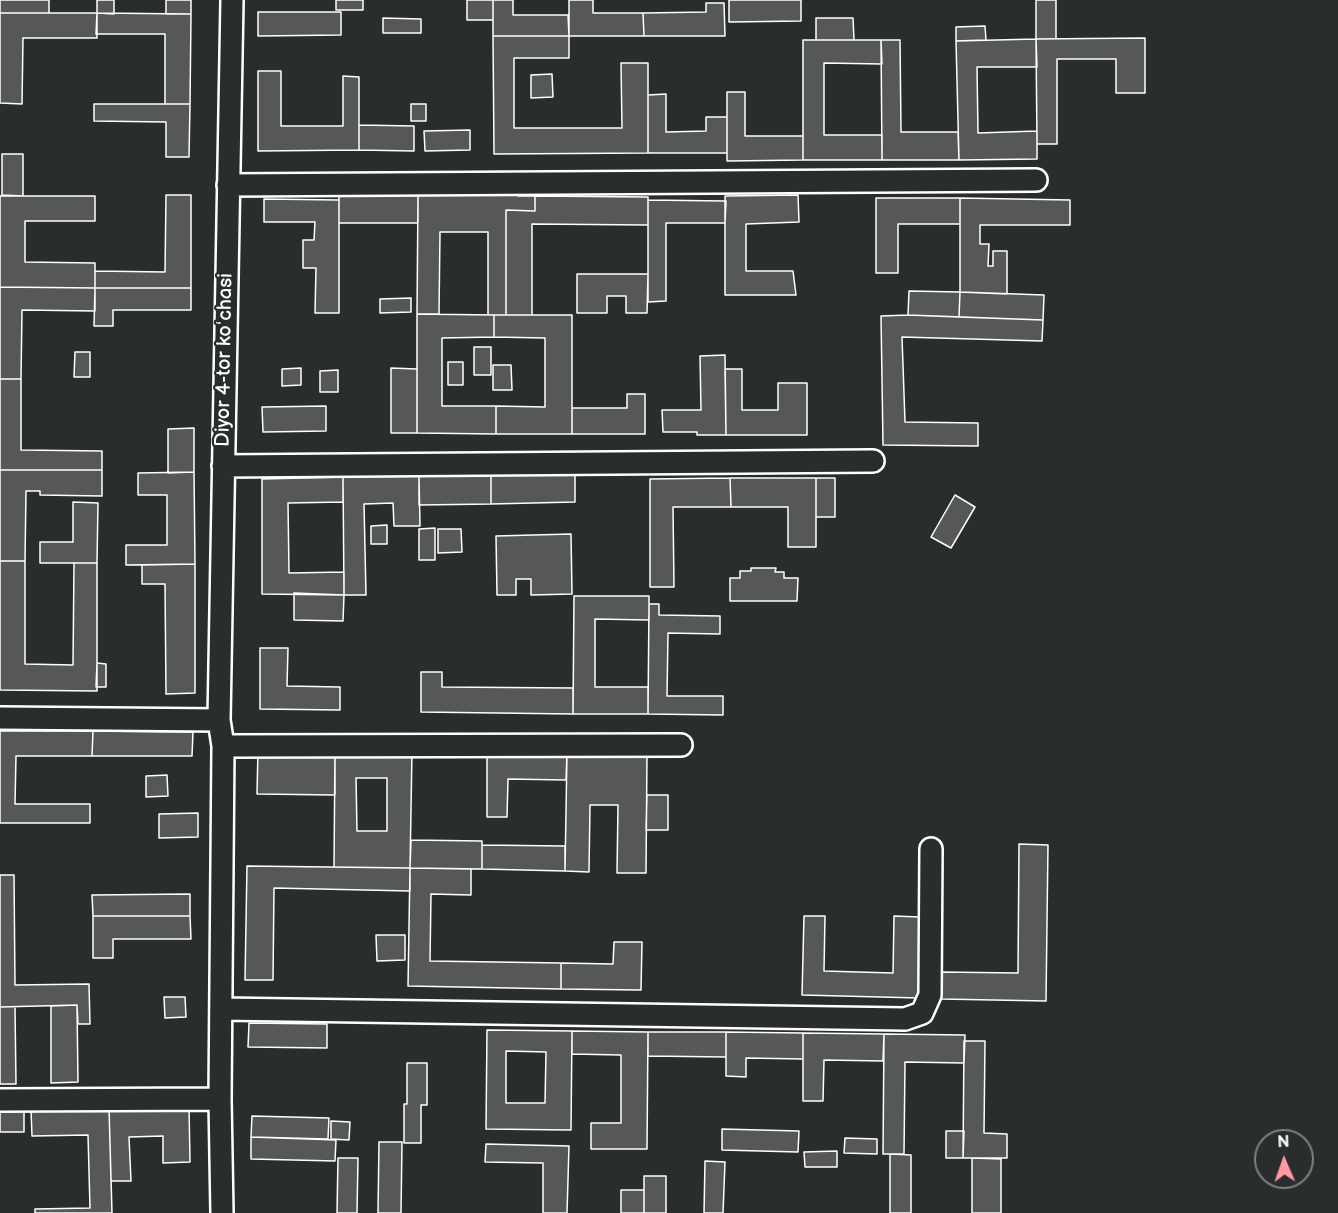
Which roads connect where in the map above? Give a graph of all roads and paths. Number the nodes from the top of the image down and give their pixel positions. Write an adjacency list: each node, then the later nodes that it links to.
1 (232, 0): 3 (street, Diyor 4-tor koʻchasi)
2 (1036, 180): 3 (street)
3 (228, 185): 5 (street, Diyor 4-tor koʻchasi)
4 (873, 461): 5 (street)
5 (223, 466): 7 (street, Diyor 4-tor koʻchasi)
6 (0, 718): 7 (street)
7 (219, 720): 9 (street, Diyor 4-tor koʻchasi)
8 (681, 745): 9 (street)
9 (223, 746): 11 (street, Diyor 4-tor koʻchasi)
10 (931, 849): 11 (street)
11 (221, 1009): 12 (street, Diyor 4-tor koʻchasi)
12 (220, 1099): 13 (street); 14 (street, Diyor 4-tor koʻchasi)
13 (0, 1100)
14 (222, 1213)

